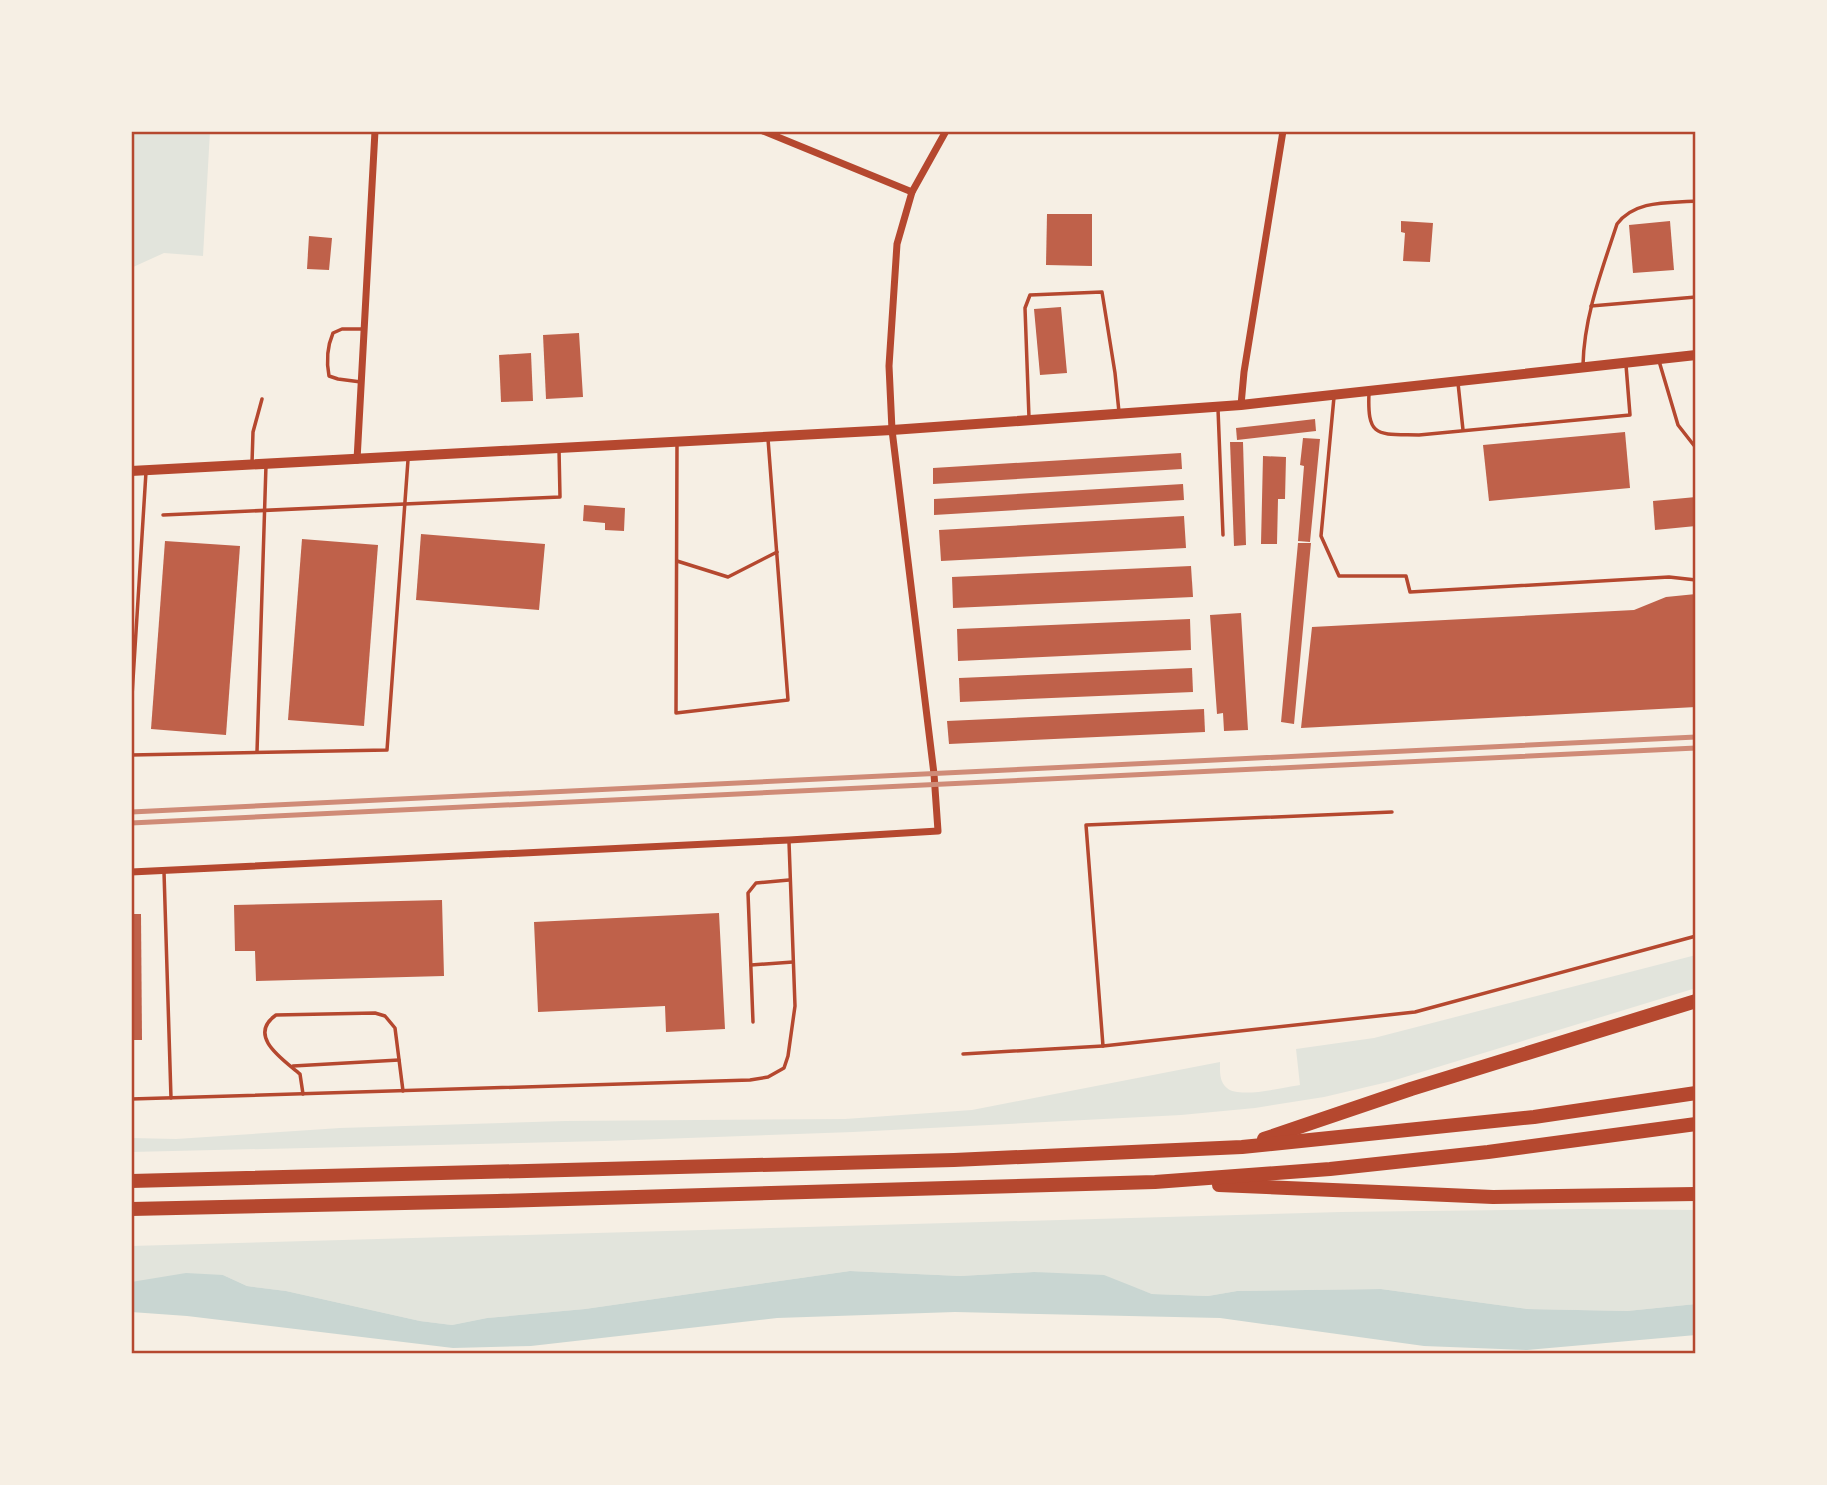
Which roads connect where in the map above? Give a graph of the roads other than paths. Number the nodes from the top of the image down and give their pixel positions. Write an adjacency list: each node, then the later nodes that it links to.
1 (375, 131): 9 (street)
2 (764, 131): 5 (street)
3 (946, 131): 5 (street)
4 (1283, 131): 19 (street)
5 (912, 192): 23 (street)
6 (1696, 201): 8 (lane)
7 (1696, 298): 8 (lane)
8 (1591, 306): 13 (lane)
9 (365, 330): 15 (street); 15 (lane)
10 (1696, 355): 11 (main road)
11 (1658, 359): 12 (main road); 28 (lane)
12 (1626, 362): 13 (main road); 24 (lane)
13 (1583, 367): 14 (main road)
14 (1457, 381): 16 (main road); 24 (lane)
15 (362, 382): 30 (street)
16 (1370, 391): 17 (main road); 24 (lane)
17 (1334, 395): 19 (main road); 41 (lane)
18 (262, 398): 31 (lane)
19 (1241, 405): 20 (main road)
20 (1218, 407): 21 (main road); 38 (lane)
21 (1119, 414): 22 (main road); 22 (lane)
22 (1029, 420): 23 (main road)
23 (892, 430): 25 (main road); 46 (street)
24 (1463, 430)
25 (768, 437): 26 (main road); 39 (lane)
26 (677, 442): 27 (main road); 40 (lane)
27 (559, 449): 29 (main road); 35 (lane)
28 (1696, 449)
29 (408, 457): 30 (main road); 35 (lane)
30 (358, 460): 32 (main road)
31 (252, 465): 32 (main road); 33 (main road)
32 (266, 465): 36 (lane)
33 (146, 470): 34 (main road); 42 (lane)
34 (131, 471)
35 (405, 502): 36 (lane); 43 (lane)
36 (265, 509): 37 (lane); 43 (lane)
37 (163, 515)
38 (1223, 535)
39 (777, 552): 40 (lane); 40 (lane)
40 (677, 561)
41 (1696, 580)
42 (131, 712)
43 (257, 752): 44 (lane)
44 (131, 755)
45 (1392, 813): 55 (lane)
46 (789, 840): 47 (street); 49 (lane)
47 (164, 870): 48 (street); 62 (lane)
48 (131, 872)
49 (789, 880): 51 (lane); 52 (lane)
50 (1696, 936): 55 (lane)
51 (793, 962): 52 (lane); 59 (lane)
52 (751, 965): 54 (lane)
53 (1696, 1001): 65 (highway)
54 (753, 1022)
55 (1103, 1046): 56 (lane)
56 (963, 1054)
57 (399, 1060): 58 (lane); 58 (lane); 59 (lane)
58 (291, 1066): 61 (lane)
59 (403, 1091): 61 (lane)
60 (1696, 1093): 65 (highway)
61 (303, 1094): 62 (lane)
62 (171, 1098): 63 (lane)
63 (131, 1099)
64 (1696, 1124): 67 (highway)
65 (1242, 1147): 66 (highway)
66 (131, 1181)
67 (1155, 1182): 68 (highway); 69 (highway)
68 (1696, 1194)
69 (131, 1209)

